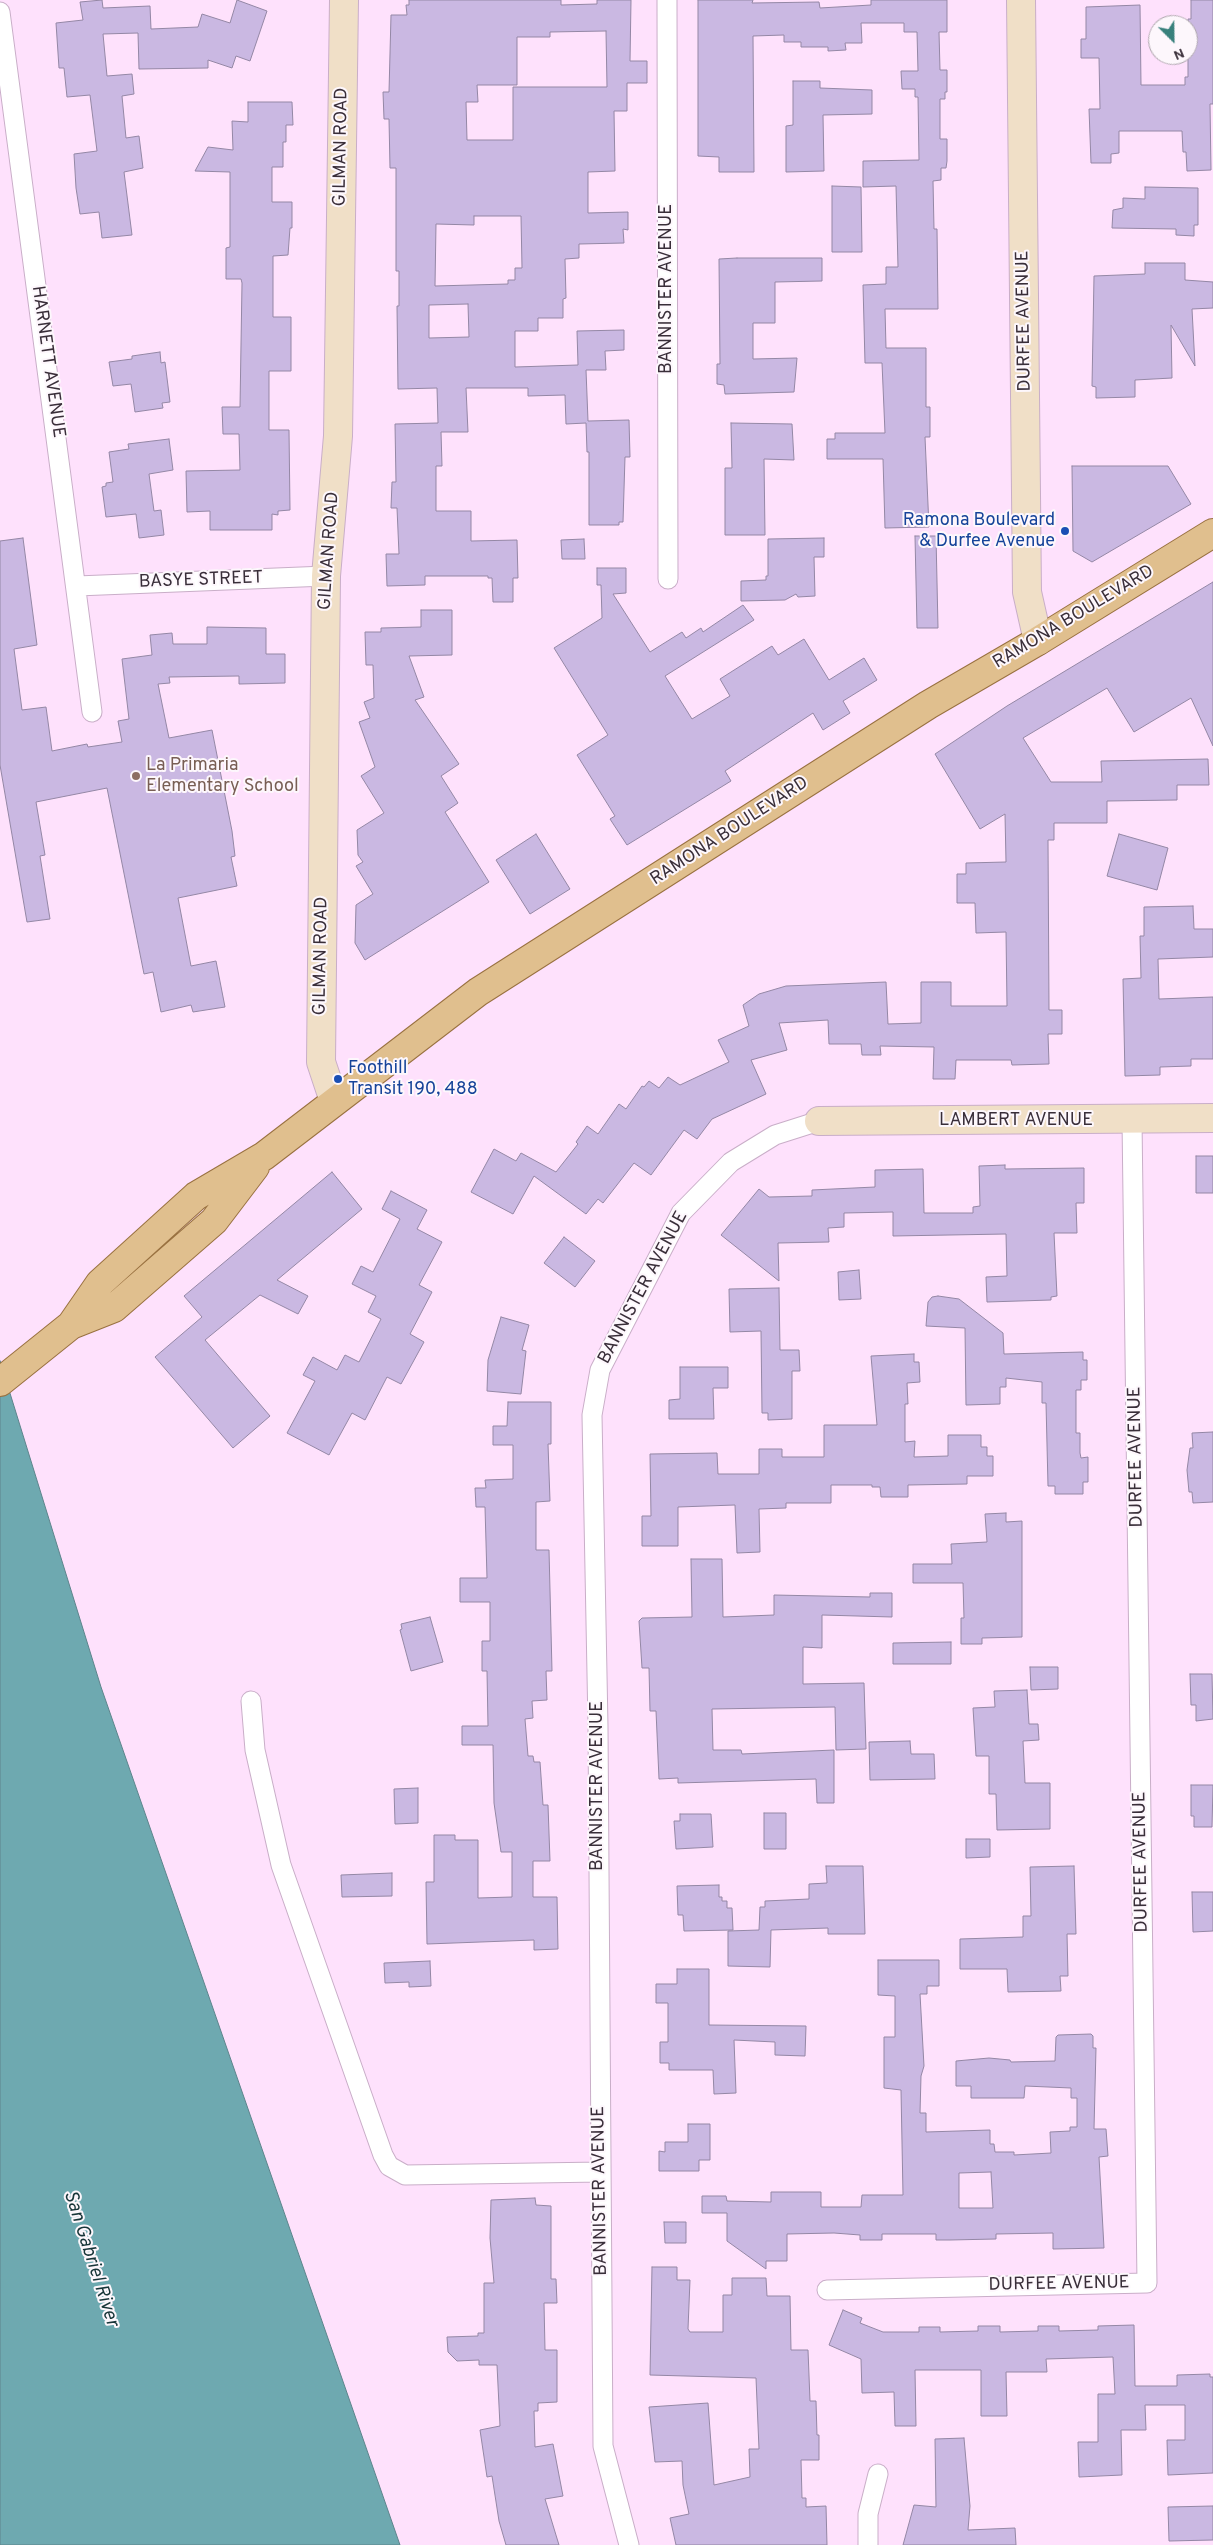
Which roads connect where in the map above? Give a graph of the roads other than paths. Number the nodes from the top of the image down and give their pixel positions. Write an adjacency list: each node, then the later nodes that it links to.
1 (344, 0): 6 (street, GILMAN ROAD)
2 (666, 0): 7 (street, BANNISTER AVENUE)
3 (1021, 0): 9 (street, DURFEE AVENUE)
4 (0, 12): 8 (street, HARNETT AVENUE)
5 (1213, 533): 9 (main road, RAMONA BOULEVARD)
6 (326, 576): 8 (street, BASYE STREET); 11 (street, GILMAN ROAD)
7 (668, 579)
8 (77, 586): 10 (street, HARNETT AVENUE)
9 (1038, 641): 11 (main road, RAMONA BOULEVARD)
10 (92, 712)
11 (334, 1101): 15 (main road, RAMONA BOULEVARD)
12 (1213, 1118): 13 (street, LAMBERT AVENUE)
13 (1132, 1120): 14 (street, LAMBERT AVENUE); 18 (street, DURFEE AVENUE)
14 (819, 1121): 17 (street, BANNISTER AVENUE)
15 (0, 1382)
16 (251, 1701): 17 (street)
17 (601, 2172): 20 (street, BANNISTER AVENUE)
18 (827, 2290)
19 (878, 2474): 21 (street)
20 (629, 2545)
21 (868, 2545)

